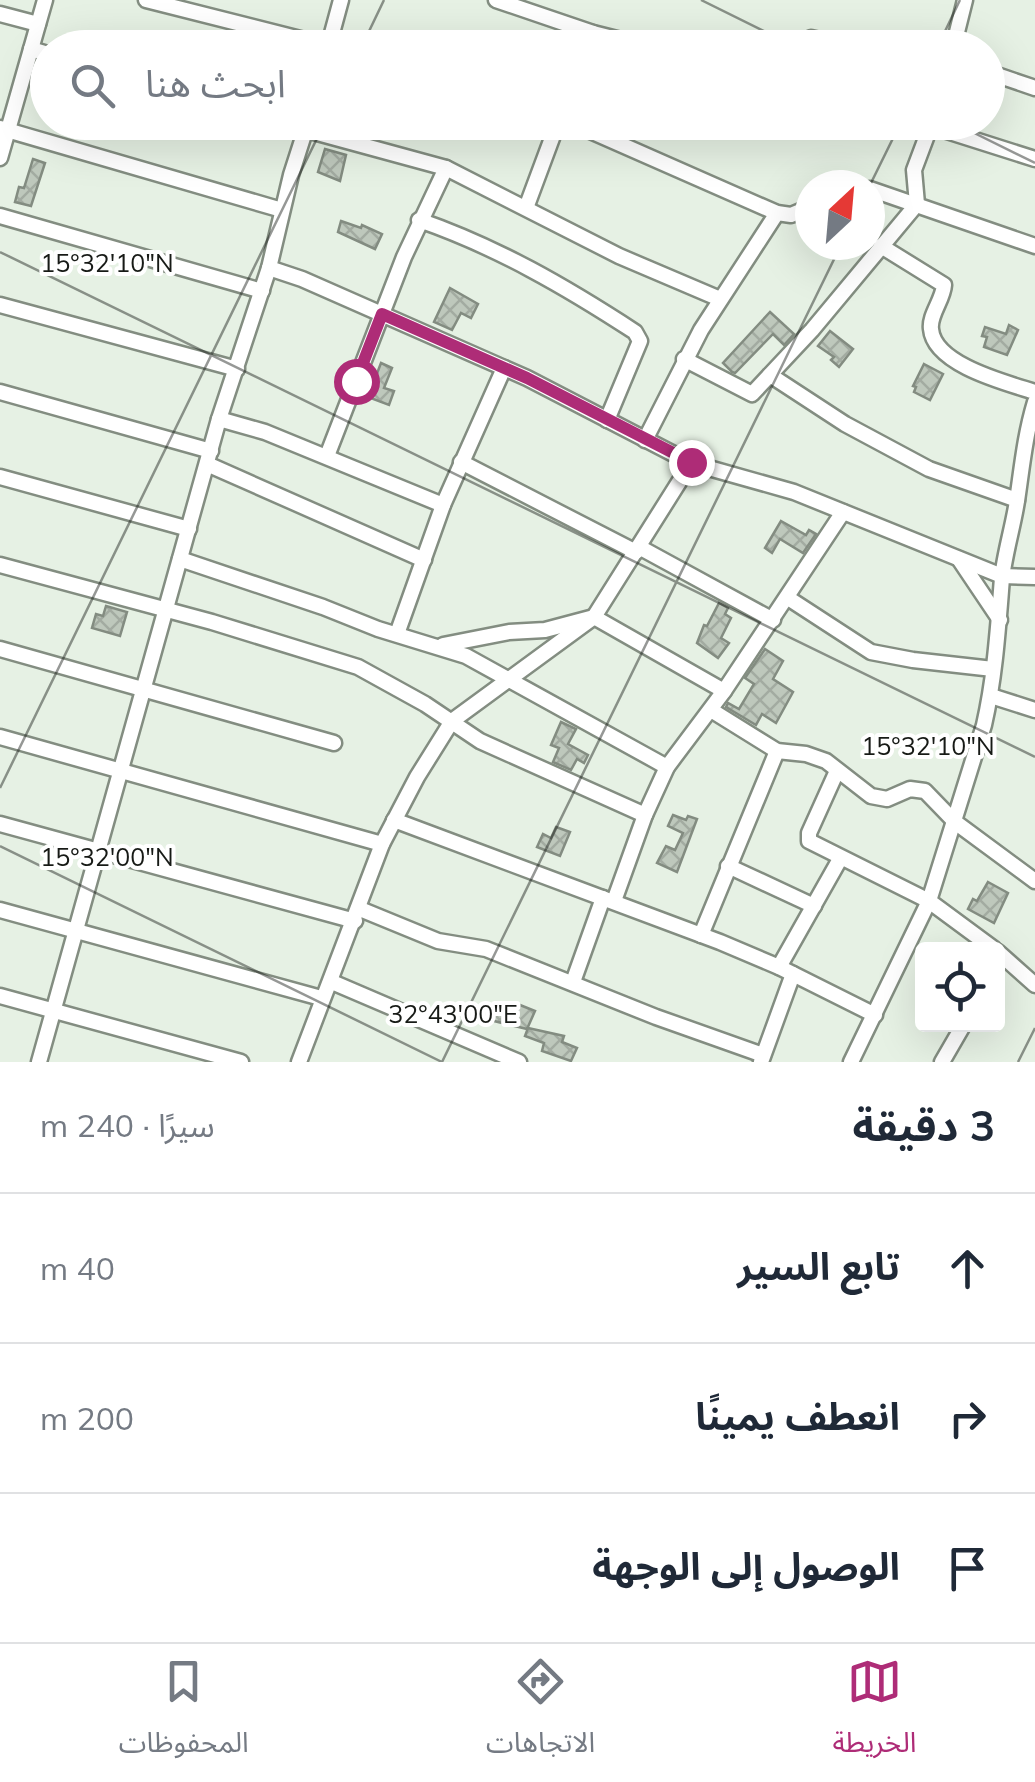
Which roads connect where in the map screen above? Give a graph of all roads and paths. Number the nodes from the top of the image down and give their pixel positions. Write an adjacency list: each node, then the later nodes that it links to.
1 (45, 0): 7 (street)
2 (146, 0): 9 (street)
3 (341, 0): 10 (street)
4 (496, 0): 11 (street)
5 (965, 0): 12 (street)
6 (0, 14): 7 (street)
7 (38, 24): 8 (street)
8 (36, 30)
9 (274, 30)
10 (333, 30)
11 (566, 30)
12 (958, 30)
13 (30, 52): 16 (street)
14 (1005, 78): 15 (street)
15 (1035, 88)
16 (4, 129): 17 (street); 25 (street)
17 (30, 137)
18 (42, 140): 31 (street)
19 (302, 140): 31 (street)
20 (350, 140): 27 (street)
21 (551, 140): 30 (street)
22 (611, 140): 32 (street)
23 (926, 140): 29 (street)
24 (980, 140): 26 (street)
25 (0, 158)
26 (1035, 158)
27 (446, 168): 30 (street); 35 (street)
28 (885, 194): 29 (street)
29 (916, 204): 36 (street); 37 (street)
30 (526, 208): 42 (street)
31 (282, 210): 40 (street)
32 (777, 213): 33 (street); 42 (street)
33 (795, 214)
34 (0, 216): 41 (street)
35 (420, 220): 44 (street); 53 (street)
36 (885, 242)
37 (1035, 246)
38 (885, 248): 50 (street)
39 (870, 260): 48 (street)
40 (269, 268): 41 (street); 44 (street)
41 (262, 291): 47 (street)
42 (720, 299): 45 (street)
43 (0, 305): 47 (street)
44 (382, 314): 46 (street); 55 (street)
45 (684, 360): 48 (street); 54 (street)
46 (504, 368): 53 (street); 57 (street)
47 (236, 369): 52 (street)
48 (770, 375): 60 (street)
49 (0, 392): 56 (street)
50 (1035, 392)
51 (1035, 402): 60 (street)
52 (220, 419): 55 (street); 56 (street)
53 (607, 420): 54 (street)
54 (645, 440): 58 (street)
55 (327, 456): 61 (street)
56 (209, 457): 63 (street); 67 (street)
57 (460, 462): 61 (street); 64 (street)
58 (691, 462): 62 (street); 64 (street)
59 (0, 477): 63 (street)
60 (1017, 500): 69 (street)
61 (442, 505): 67 (street)
62 (843, 512): 65 (street); 71 (street)
63 (188, 529): 66 (street)
64 (637, 550): 73 (street); 74 (street)
65 (959, 559): 69 (street); 75 (street)
66 (180, 560): 72 (street); 76 (street)
67 (424, 560): 76 (street)
68 (0, 564): 72 (street)
69 (1002, 576): 70 (street); 75 (street)
70 (1035, 577)
71 (788, 598): 74 (street); 79 (street)
72 (167, 609): 81 (street); 86 (street)
73 (594, 617): 77 (street); 80 (street); 82 (street)
74 (772, 620): 82 (street)
75 (1000, 620): 79 (street)
76 (397, 634): 77 (street)
77 (437, 646): 80 (street)
78 (0, 649): 81 (street)
79 (993, 668): 83 (street)
80 (511, 680): 86 (street); 90 (street)
81 (145, 690): 88 (street); 91 (street)
82 (724, 691): 84 (street)
83 (991, 696): 85 (street); 95 (street)
84 (710, 710): 89 (street); 90 (street)
85 (1035, 710)
86 (452, 721): 93 (street); 94 (street)
87 (0, 736): 91 (street)
88 (334, 743)
89 (777, 751): 92 (street); 100 (street)
90 (667, 767): 93 (street)
91 (122, 771): 97 (street); 98 (street)
92 (837, 771): 95 (street); 99 (street)
93 (645, 815): 102 (street)
94 (394, 820): 97 (street); 102 (street)
95 (955, 822): 101 (street); 103 (street)
96 (0, 824): 98 (street)
97 (382, 844): 106 (street)
98 (100, 853): 106 (street); 107 (street)
99 (840, 859): 103 (street); 104 (street)
100 (728, 866): 104 (street); 108 (street)
101 (1035, 881)
102 (608, 899): 108 (street); 114 (street)
103 (929, 901): 109 (street); 119 (street)
104 (814, 906): 111 (street)
105 (0, 910): 107 (street)
106 (357, 915): 113 (street); 114 (street)
107 (76, 931): 117 (street); 118 (street)
108 (701, 934): 111 (street)
109 (980, 942)
110 (1005, 962): 115 (street)
111 (779, 966): 112 (street)
112 (794, 974): 119 (street); 121 (street)
113 (332, 982): 117 (street); 125 (street)
114 (572, 982): 121 (street)
115 (1035, 985)
116 (0, 996): 118 (street)
117 (321, 998): 124 (street)
118 (52, 1011): 122 (street); 123 (street)
119 (875, 1015): 126 (street)
120 (959, 1032): 127 (street)
121 (762, 1058)
122 (39, 1062)
123 (241, 1062)
124 (300, 1062)
125 (519, 1062)
126 (851, 1062)
127 (942, 1062)

